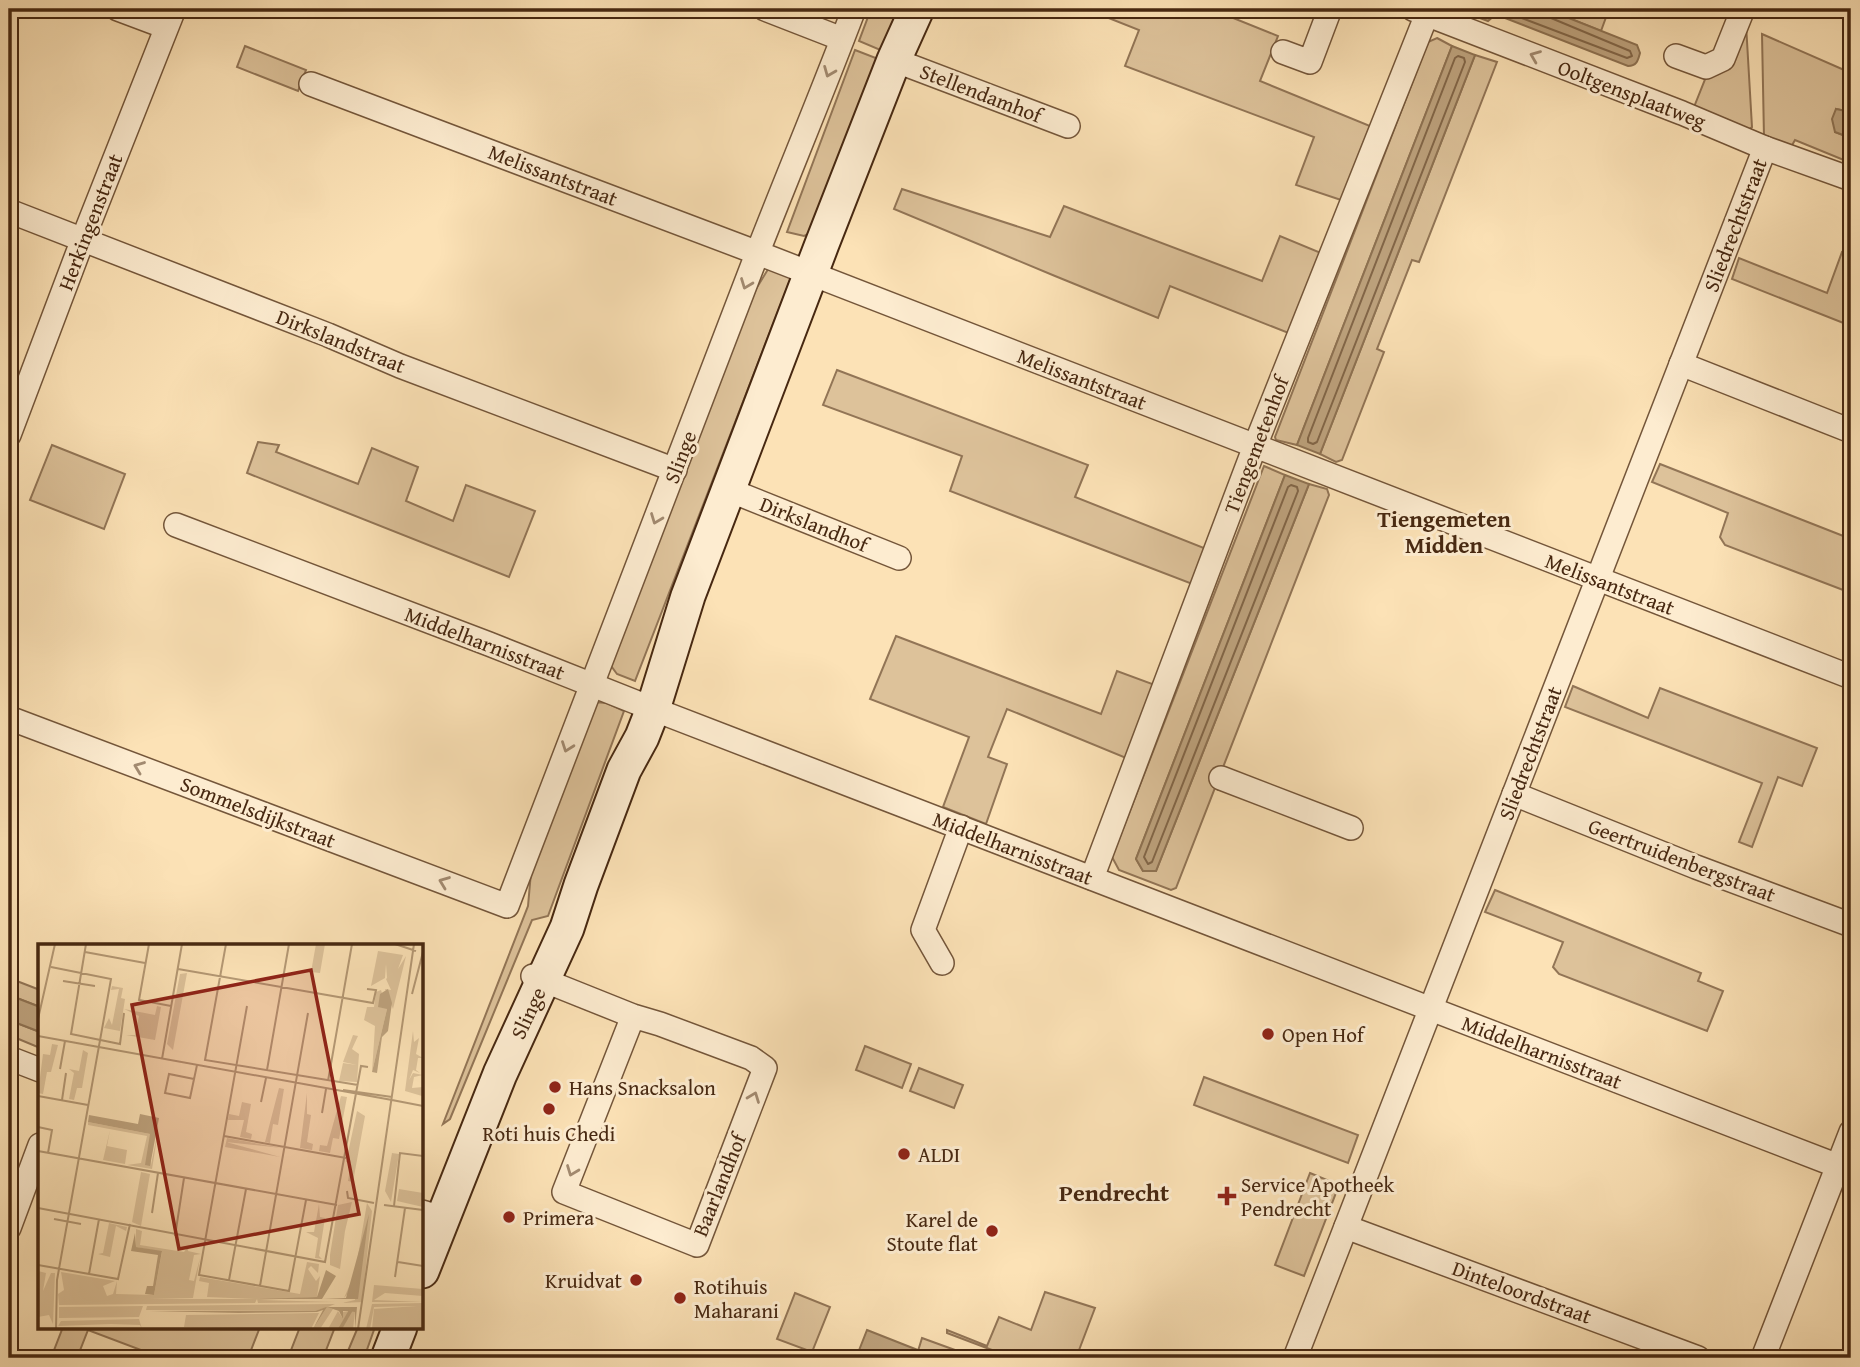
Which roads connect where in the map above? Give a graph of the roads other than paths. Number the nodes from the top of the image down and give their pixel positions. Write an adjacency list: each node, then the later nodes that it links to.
1 (118, 9): 9 (street)
2 (765, 9): 10 (street)
3 (854, 9): 10 (street, Slinge)
4 (910, 9): 13 (street, Slinge)
5 (917, 9): 13 (street, Slinge)
6 (1330, 9): 11 (street)
7 (1743, 9): 12 (street)
8 (1420, 11): 16 (street, Ooltgensplaatweg, one-way to 8); 25 (street, Tiengemetenhof)
9 (170, 18): 19 (street, Herkingenstraat)
10 (842, 39): 20 (street, Slinge, one-way to 20)
11 (1283, 52)
12 (1676, 56)
13 (894, 60): 15 (street, Stellendamhof); 21 (street, Slinge)
14 (311, 84): 20 (street, Melissantstraat)
15 (1068, 125)
16 (1761, 146): 17 (street, Ooltgensplaatweg); 22 (street, Sliedrechtstraat)
17 (1851, 179)
18 (9, 211): 19 (street, Dirkslandstraat)
19 (83, 239): 24 (street, Herkingenstraat); 26 (street, Dirkslandstraat)
20 (758, 253): 21 (street, Melissantstraat); 26 (street, Slinge, one-way to 26)
21 (811, 274): 25 (street, Melissantstraat); 27 (street, Slinge)
22 (1681, 364): 23 (street); 30 (street, Sliedrechtstraat)
23 (1851, 430)
24 (9, 435)
25 (1255, 446): 30 (street, Melissantstraat); 39 (street, Tiengemetenhof)
26 (675, 470): 32 (street, Slinge, one-way to 32)
27 (729, 490): 29 (street, Dirkslandhof); 33 (street, Slinge)
28 (176, 525): 32 (street, Middelharnisstraat)
29 (899, 558)
30 (1598, 579): 31 (street, Melissantstraat); 36 (street, Sliedrechtstraat)
31 (1851, 677)
32 (590, 683): 33 (street, Middelharnisstraat); 40 (street, Slinge, one-way to 40)
33 (644, 705): 37 (street, Middelharnisstraat); 43 (street, Slinge)
34 (9, 718): 40 (street, Sommelsdijkstraat, one-way to 34)
35 (1221, 778): 38 (street)
36 (1514, 794): 41 (street, Geertruidenbergstraat); 44 (street, Sliedrechtstraat)
37 (961, 828): 39 (street, Middelharnisstraat); 42 (street)
38 (1351, 828)
39 (1092, 878): 44 (street, Middelharnisstraat)
40 (507, 906)
41 (1851, 925)
42 (943, 963)
43 (538, 979): 45 (street, Baarlandhof); 51 (street, Slinge)
44 (1431, 1009): 50 (street, Middelharnisstraat); 52 (street, Sliedrechtstraat)
45 (633, 1016): 45 (street, Baarlandhof, one-way to 45)
46 (9, 1058): 47 (street)
47 (38, 1069)
48 (1851, 1132): 50 (street)
49 (38, 1150): 53 (street)
50 (1845, 1168): 61 (street)
51 (428, 1217): 54 (street, Slinge)
52 (1346, 1227): 59 (street, Sliedrechtstraat); 60 (street, Dinteloordstraat)
53 (9, 1228)
54 (424, 1253)
55 (384, 1328): 57 (street)
56 (400, 1328): 58 (street)
57 (373, 1358)
58 (388, 1358)
59 (1295, 1358)
60 (1699, 1358)
61 (1763, 1358)

